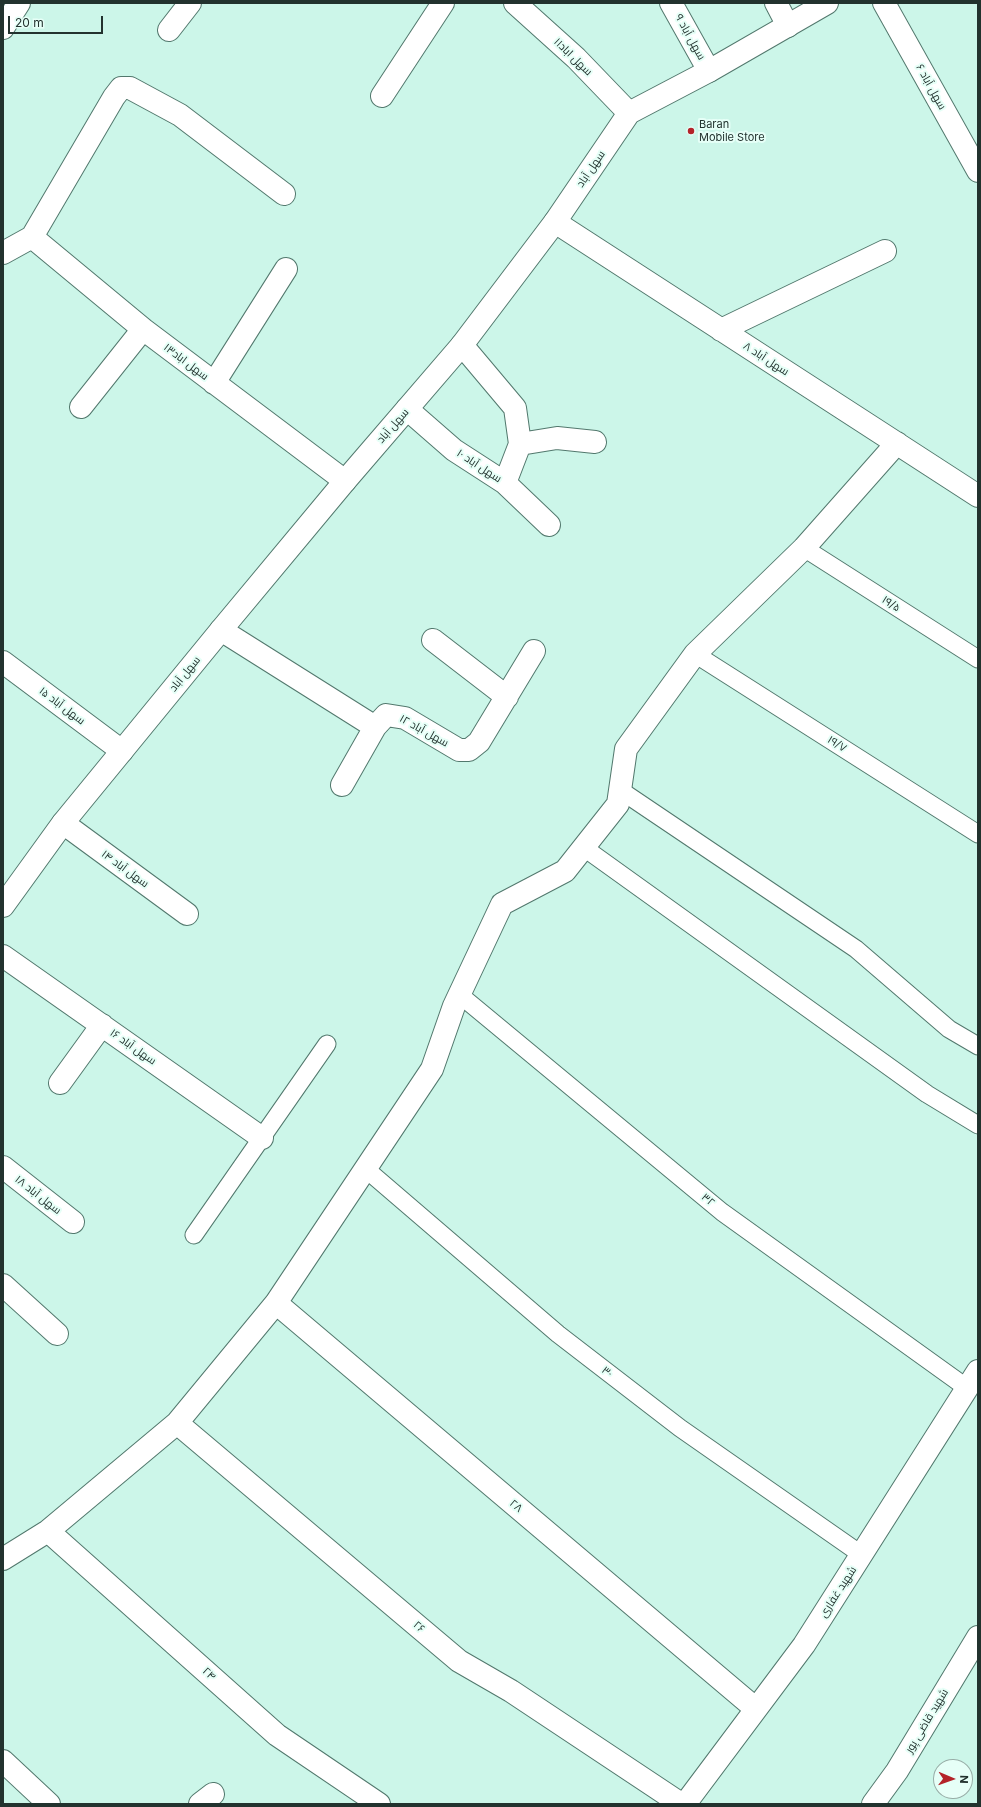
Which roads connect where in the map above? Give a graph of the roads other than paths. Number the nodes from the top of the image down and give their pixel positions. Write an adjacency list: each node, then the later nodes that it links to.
1 (19, 3): 10 (street)
2 (190, 3): 11 (street)
3 (443, 3): 13 (street)
4 (515, 3): 14 (street, سهل اباد۱۱)
5 (671, 3): 12 (street, سهل آباد ۹)
6 (776, 3): 9 (street)
7 (827, 3): 9 (street, سهل آباد)
8 (884, 3): 15 (street, سهل آباد ۶)
9 (788, 26): 12 (street, سهل آباد)
10 (3, 28)
11 (170, 30)
12 (709, 71): 14 (street, سهل آباد)
13 (382, 96)
14 (629, 113): 17 (street, سهل آباد)
15 (978, 171)
16 (284, 194): 18 (street)
17 (555, 222): 23 (street, سهل آباد ۸); 24 (street, سهل آباد)
18 (32, 237): 20 (street); 22 (street, سهل اباد۱۳)
19 (886, 251): 23 (street)
20 (3, 253)
21 (286, 269): 25 (street)
22 (143, 329): 25 (street, سهل اباد۱۳); 26 (street)
23 (721, 330): 29 (street, سهل آباد ۸)
24 (462, 345): 27 (street, سهل آباد); 30 (street)
25 (214, 383): 31 (street, سهل اباد۱۳)
26 (81, 407)
27 (407, 409): 31 (street, سهل آباد); 32 (street, سهل آباد ۱۰)
28 (595, 442): 30 (street)
29 (897, 443): 33 (street, سهل آباد ۸); 35 (street)
30 (520, 444): 32 (street)
31 (344, 481): 36 (street, سهل آباد)
32 (505, 483): 34 (street, سهل آباد ۱۰)
33 (978, 496)
34 (549, 525)
35 (804, 548): 39 (street); 40 (lane, ۱۹/۵)
36 (220, 630): 43 (street); 44 (street, سهل آباد)
37 (433, 640): 42 (street)
38 (534, 651): 42 (street, سهل آباد ۱۲)
39 (695, 654): 46 (street); 48 (lane, ۱۹/۷)
40 (978, 659)
41 (3, 662): 44 (street, سهل آباد ۱۵)
42 (507, 697): 43 (street, سهل آباد ۱۲)
43 (375, 727): 45 (street)
44 (122, 751): 47 (street, سهل آباد)
45 (342, 785)
46 (620, 790): 49 (street); 56 (lane)
47 (63, 823): 50 (street, سهل آباد); 51 (street, سهل آباد ۱۴)
48 (978, 834)
49 (584, 847): 53 (street); 58 (lane)
50 (3, 906)
51 (187, 914)
52 (3, 956): 54 (street, سهل آباد ۱۶)
53 (460, 995): 61 (street); 67 (lane, ۳۲)
54 (102, 1025): 57 (street); 59 (street, سهل آباد ۱۶)
55 (327, 1044): 59 (lane)
56 (978, 1046)
57 (60, 1083)
58 (978, 1125)
59 (262, 1138): 63 (lane)
60 (3, 1167): 62 (street, سهل آباد ۱۸)
61 (367, 1170): 65 (street); 70 (lane, ۳۰)
62 (73, 1222)
63 (194, 1235)
64 (3, 1285): 66 (street)
65 (276, 1303): 68 (street); 73 (street, ۲۸)
66 (57, 1334)
67 (973, 1380): 70 (street, شهید غفاری)
68 (177, 1423): 69 (street); 77 (street, ۲۶)
69 (48, 1531): 71 (street); 76 (street, ۲۴)
70 (862, 1555): 73 (street, شهید غفاری)
71 (3, 1559)
72 (978, 1637): 79 (street, شهید قاضی پور)
73 (756, 1709): 78 (street, شهید غفاری)
74 (3, 1761): 75 (street)
75 (49, 1804)
76 (378, 1804)
77 (681, 1804)
78 (685, 1804)
79 (873, 1804)

